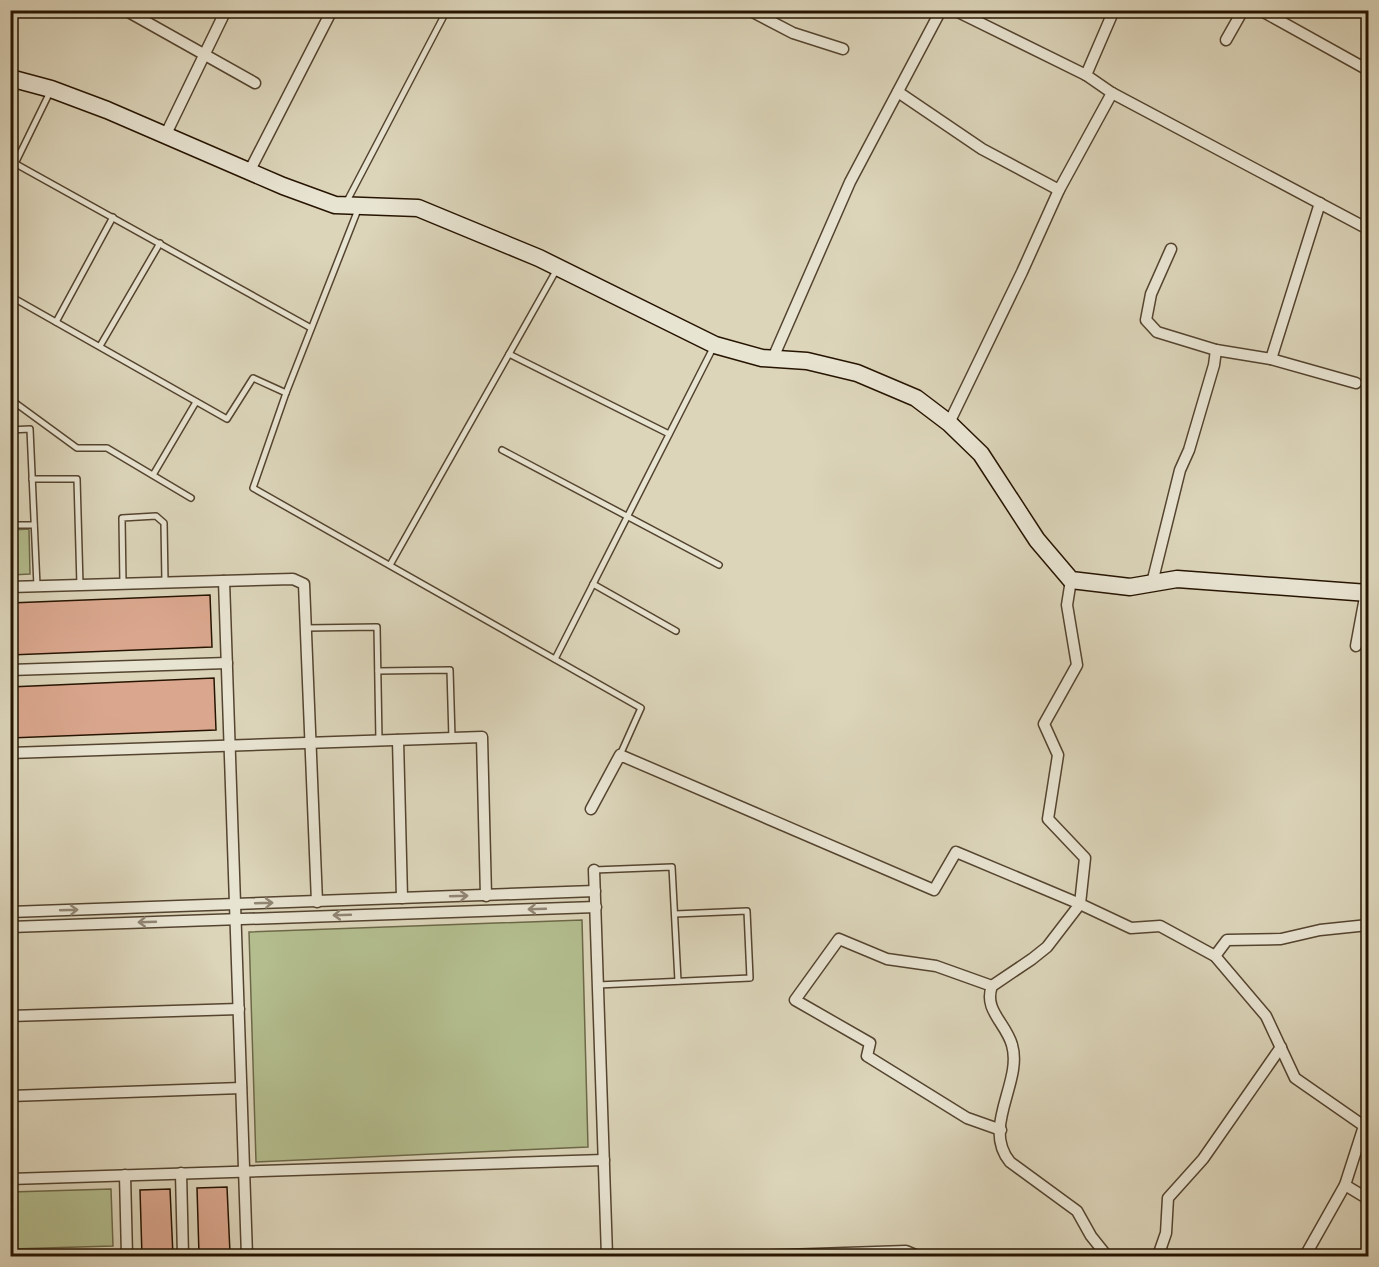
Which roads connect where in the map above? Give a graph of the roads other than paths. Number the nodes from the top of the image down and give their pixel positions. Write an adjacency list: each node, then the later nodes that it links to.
1 (125, 10): 13 (street)
2 (226, 10): 13 (street)
3 (332, 10): 23 (street)
4 (447, 10): 27 (lane)
5 (749, 10): 12 (street)
6 (941, 10): 19 (street)
7 (954, 10): 15 (street)
8 (1114, 10): 15 (street)
9 (1243, 10): 11 (street)
10 (1260, 10): 14 (street)
11 (1227, 40)
12 (843, 49)
13 (203, 55): 17 (street); 21 (street)
14 (1368, 70)
15 (1086, 75): 20 (street)
16 (10, 78): 18 (street)
17 (255, 83)
18 (51, 89): 21 (street); 22 (lane)
19 (898, 92): 25 (street); 40 (street)
20 (1112, 93): 25 (street); 26 (street)
21 (165, 135): 23 (street)
22 (15, 164): 24 (lane); 28 (lane)
23 (249, 172): 27 (street)
24 (10, 174)
25 (1059, 190): 46 (street)
26 (1320, 203): 29 (street); 41 (street)
27 (352, 205): 32 (street); 35 (lane)
28 (113, 217): 30 (lane); 34 (lane)
29 (1368, 229)
30 (160, 243): 35 (lane); 37 (lane)
31 (1171, 249): 38 (street)
32 (558, 268): 36 (street); 39 (lane)
33 (10, 296): 34 (lane)
34 (56, 322): 37 (lane)
35 (311, 328): 43 (lane)
36 (715, 345): 40 (street); 48 (lane)
37 (100, 346): 45 (lane)
38 (1216, 350): 41 (street); 61 (street)
39 (509, 354): 48 (lane); 56 (lane)
40 (773, 358): 46 (street)
41 (1271, 359): 42 (street)
42 (1356, 383)
43 (286, 393): 45 (lane); 56 (lane)
44 (10, 399): 50 (lane)
45 (196, 402): 50 (lane)
46 (950, 423): 58 (street)
47 (10, 430): 51 (lane)
48 (669, 434): 53 (lane)
49 (502, 450): 53 (lane)
50 (153, 475): 52 (lane)
51 (32, 479): 55 (lane); 64 (lane)
52 (191, 498)
53 (627, 517): 57 (lane); 63 (lane)
54 (10, 525): 55 (lane)
55 (34, 525): 65 (lane)
56 (390, 565): 71 (lane)
57 (719, 565)
58 (1071, 580): 61 (street); 89 (street)
59 (224, 581): 60 (street); 68 (street); 72 (street)
60 (165, 583): 62 (street); 62 (lane)
61 (1152, 583): 67 (street)
62 (123, 584): 64 (street)
63 (593, 584): 69 (lane); 71 (lane)
64 (80, 585): 65 (street)
65 (37, 586): 66 (street)
66 (10, 587)
67 (1367, 592): 70 (street)
68 (306, 628): 74 (lane); 78 (street)
69 (676, 630)
70 (1356, 646)
71 (555, 659): 81 (lane)
72 (227, 663): 73 (street); 79 (street)
73 (10, 670)
74 (378, 671): 75 (lane); 77 (lane)
75 (452, 738): 76 (street); 85 (street)
76 (398, 740): 77 (street); 86 (street)
77 (379, 741): 78 (street)
78 (310, 744): 79 (street); 87 (street)
79 (230, 747): 80 (street); 88 (street)
80 (10, 753)
81 (620, 755): 82 (street); 89 (street)
82 (591, 809)
83 (594, 870): 84 (street); 92 (lane)
84 (595, 891): 85 (street); 90 (street)
85 (486, 896): 86 (street, one-way to 85)
86 (402, 898): 87 (street)
87 (317, 902): 88 (street, one-way to 87)
88 (235, 904): 91 (street, one-way to 88); 93 (street)
89 (1080, 904): 96 (street); 99 (street)
90 (596, 907): 93 (street, one-way to 93); 98 (street)
91 (10, 912)
92 (675, 914): 97 (lane); 97 (lane)
93 (236, 919): 95 (street, one-way to 95); 100 (street)
94 (1368, 925): 96 (street)
95 (10, 927)
96 (1215, 956): 102 (street)
97 (678, 981): 98 (lane)
98 (598, 985): 107 (street)
99 (992, 986): 106 (street); 106 (street)
100 (239, 1009): 101 (street); 103 (street)
101 (10, 1016)
102 (1281, 1047): 105 (street); 121 (street)
103 (241, 1088): 104 (street); 108 (street)
104 (10, 1096)
105 (1366, 1123): 112 (street)
106 (1000, 1130): 120 (street)
107 (604, 1160): 108 (street); 117 (street)
108 (244, 1171): 109 (street); 116 (street)
109 (181, 1173): 110 (street); 115 (street)
110 (125, 1175): 111 (street); 114 (street)
111 (10, 1179)
112 (1345, 1185): 113 (street); 122 (street)
113 (1368, 1199)
114 (127, 1257)
115 (183, 1257)
116 (247, 1257)
117 (607, 1257)
118 (752, 1257): 119 (street)
119 (918, 1257)
120 (1107, 1257)
121 (1158, 1257)
122 (1305, 1257)

